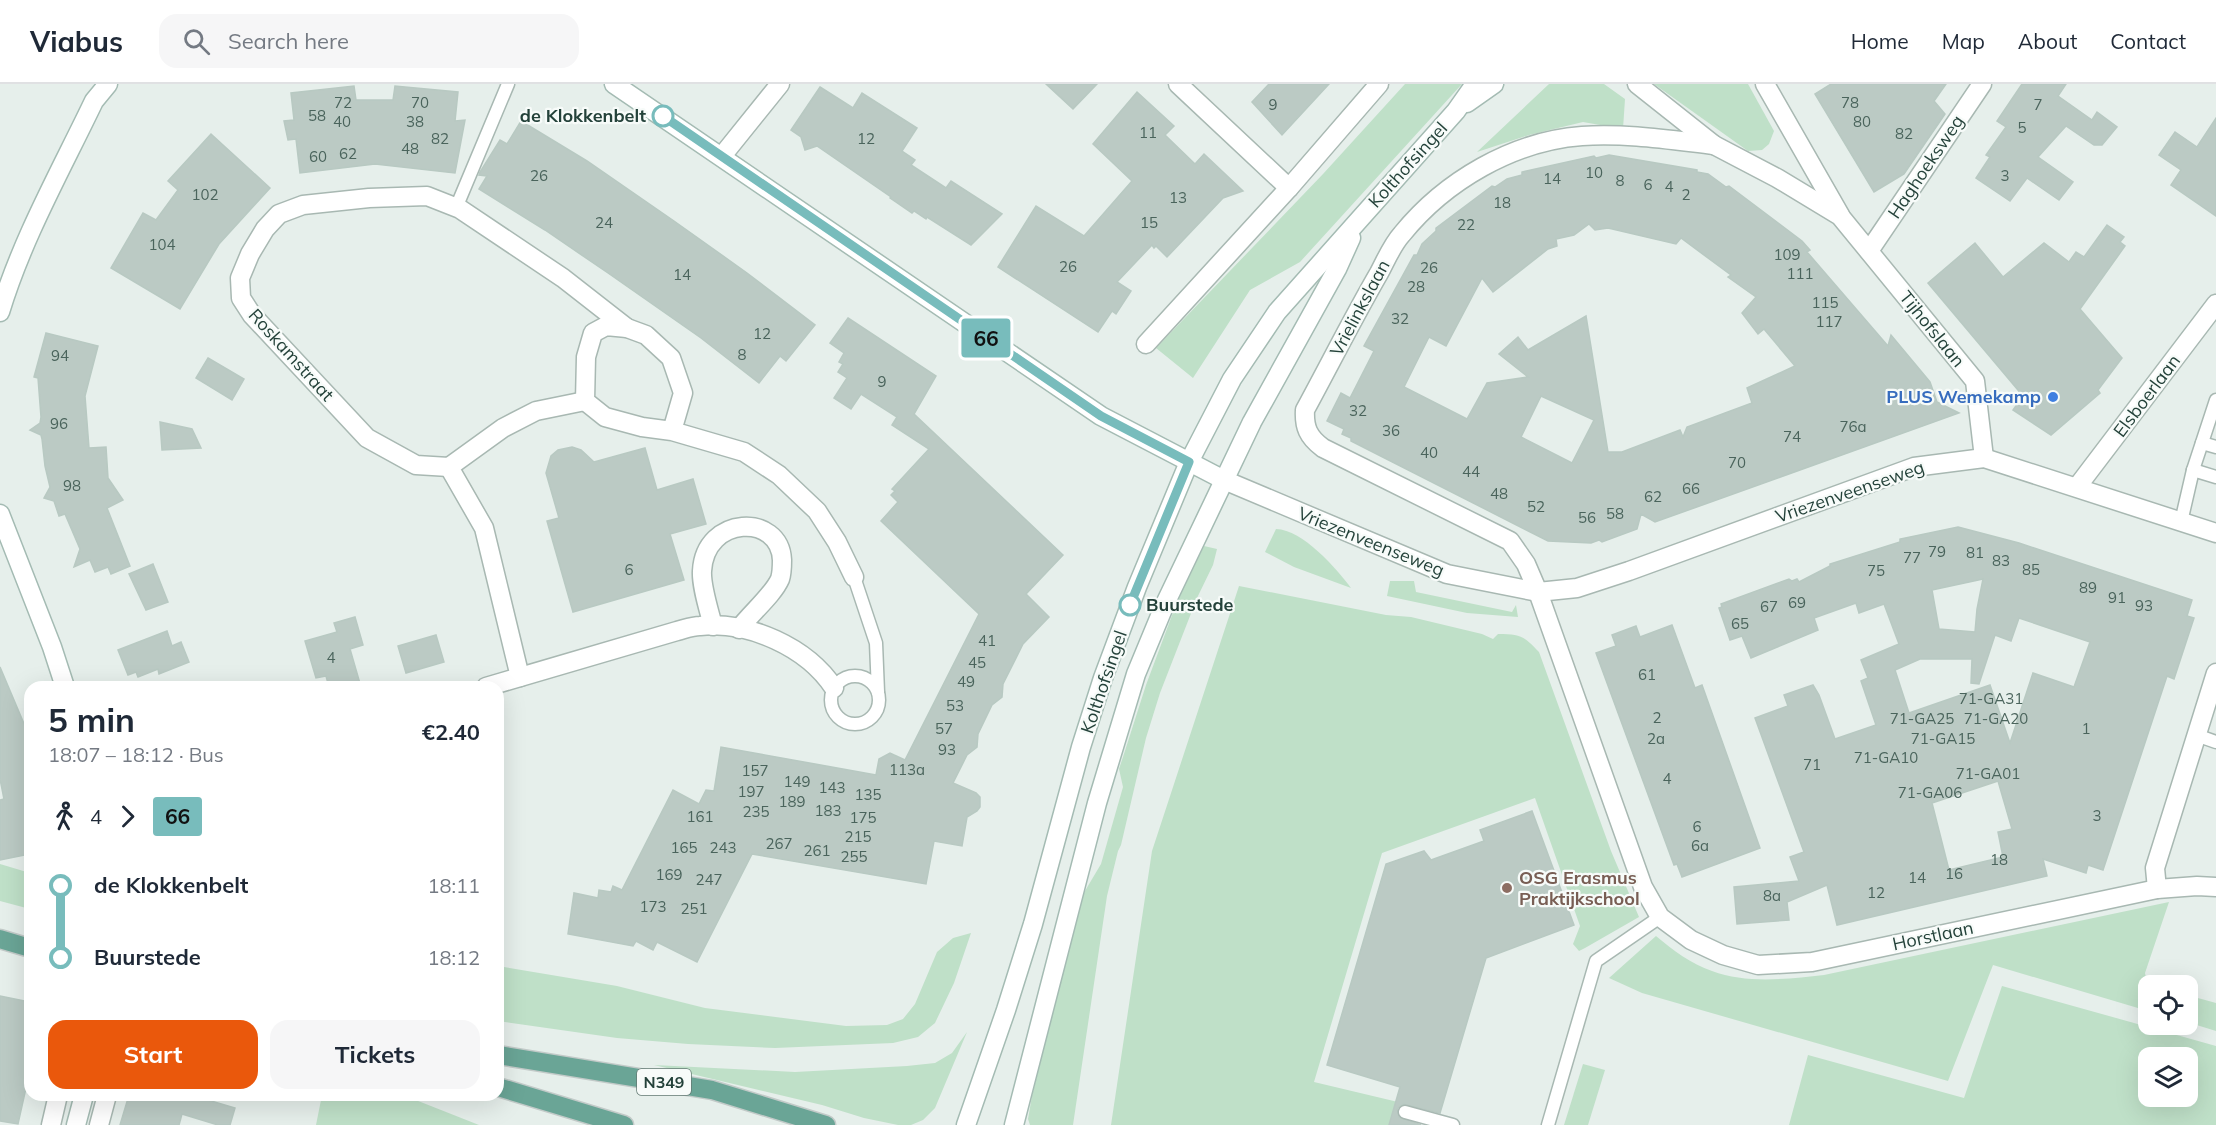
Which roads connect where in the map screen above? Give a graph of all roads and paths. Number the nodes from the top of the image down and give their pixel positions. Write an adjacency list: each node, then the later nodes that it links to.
1 (108, 84): 12 (street)
2 (508, 84): 17 (lane)
3 (614, 84): 15 (street, Vriezenveenseweg)
4 (780, 84): 15 (street)
5 (1178, 84): 16 (street)
6 (1379, 84): 16 (street)
7 (1475, 84): 13 (street, Kolthofsingel)
8 (1494, 84): 13 (street, Kolthofsingel)
9 (1637, 84): 14 (street, Tijhofslaan)
10 (1765, 84): 18 (street, Tijhofslaan)
11 (1982, 84): 20 (street, Haghoeksweg)
12 (95, 92): 22 (street)
13 (1456, 111): 19 (street, Kolthofsingel)
14 (1714, 145): 18 (street, Tijhofslaan); 42 (street, Vrielinkslaan)
15 (722, 156): 32 (street, Vriezenveenseweg)
16 (1289, 188): 24 (street)
17 (456, 208): 23 (street, Roskamstraat); 33 (street, Roskamstraat)
18 (1840, 216): 20 (street, Tijhofslaan)
19 (1361, 218): 32 (street, Kolthofsingel); 36 (street, Kolthofsingel)
20 (1869, 251): 31 (street, Tijhofslaan)
21 (2216, 304): 37 (street, Elsboerlaan)
22 (0, 312)
23 (627, 328): 26 (street); 28 (street, Roskamstraat)
24 (1146, 344)
25 (2216, 400): 27 (lane)
26 (585, 401): 28 (street); 33 (street)
27 (2212, 419): 29 (lane)
28 (672, 431): 41 (street)
29 (2202, 442): 30 (lane); 34 (lane)
30 (2216, 447)
31 (1984, 458): 37 (street, Vriezenveenseweg); 42 (street, Vriezenveenseweg)
32 (1189, 462): 36 (street, Vriezenveenseweg); 69 (street, Kolthofsingel)
33 (449, 467): 46 (street)
34 (2193, 470): 35 (lane); 39 (lane)
35 (2216, 477)
36 (1224, 480): 42 (street, Vriezenveenseweg); 70 (street, Kolthofsingel)
37 (2077, 487): 39 (street, Vriezenveenseweg)
38 (0, 514): 47 (street)
39 (2181, 522): 40 (street, Vriezenveenseweg)
40 (2216, 533)
41 (854, 577): 50 (lane)
42 (1538, 592): 55 (street, Horstlaan)
43 (712, 626): 44 (street); 44 (street); 46 (street)
44 (739, 629): 49 (street)
45 (2216, 673): 51 (street)
46 (520, 677): 48 (street)
47 (63, 681)
48 (504, 682)
49 (834, 688): 50 (lane); 50 (lane)
50 (878, 692)
51 (2196, 735): 52 (lane); 54 (street)
52 (2216, 742)
53 (2216, 887): 54 (street, Horstlaan)
54 (2157, 889): 55 (street, Horstlaan)
55 (1660, 917): 72 (lane)
56 (0, 939): 57 (main road)
57 (24, 946)
58 (504, 1056): 68 (main road, N349)
59 (504, 1089): 67 (main road)
60 (57, 1101): 64 (street)
61 (82, 1101): 65 (street)
62 (105, 1101): 66 (street)
63 (1405, 1112): 71 (lane)
64 (51, 1125)
65 (76, 1125)
66 (99, 1125)
67 (624, 1125)
68 (826, 1125)
69 (966, 1125)
70 (1014, 1125)
71 (1453, 1125)
72 (1548, 1125)

